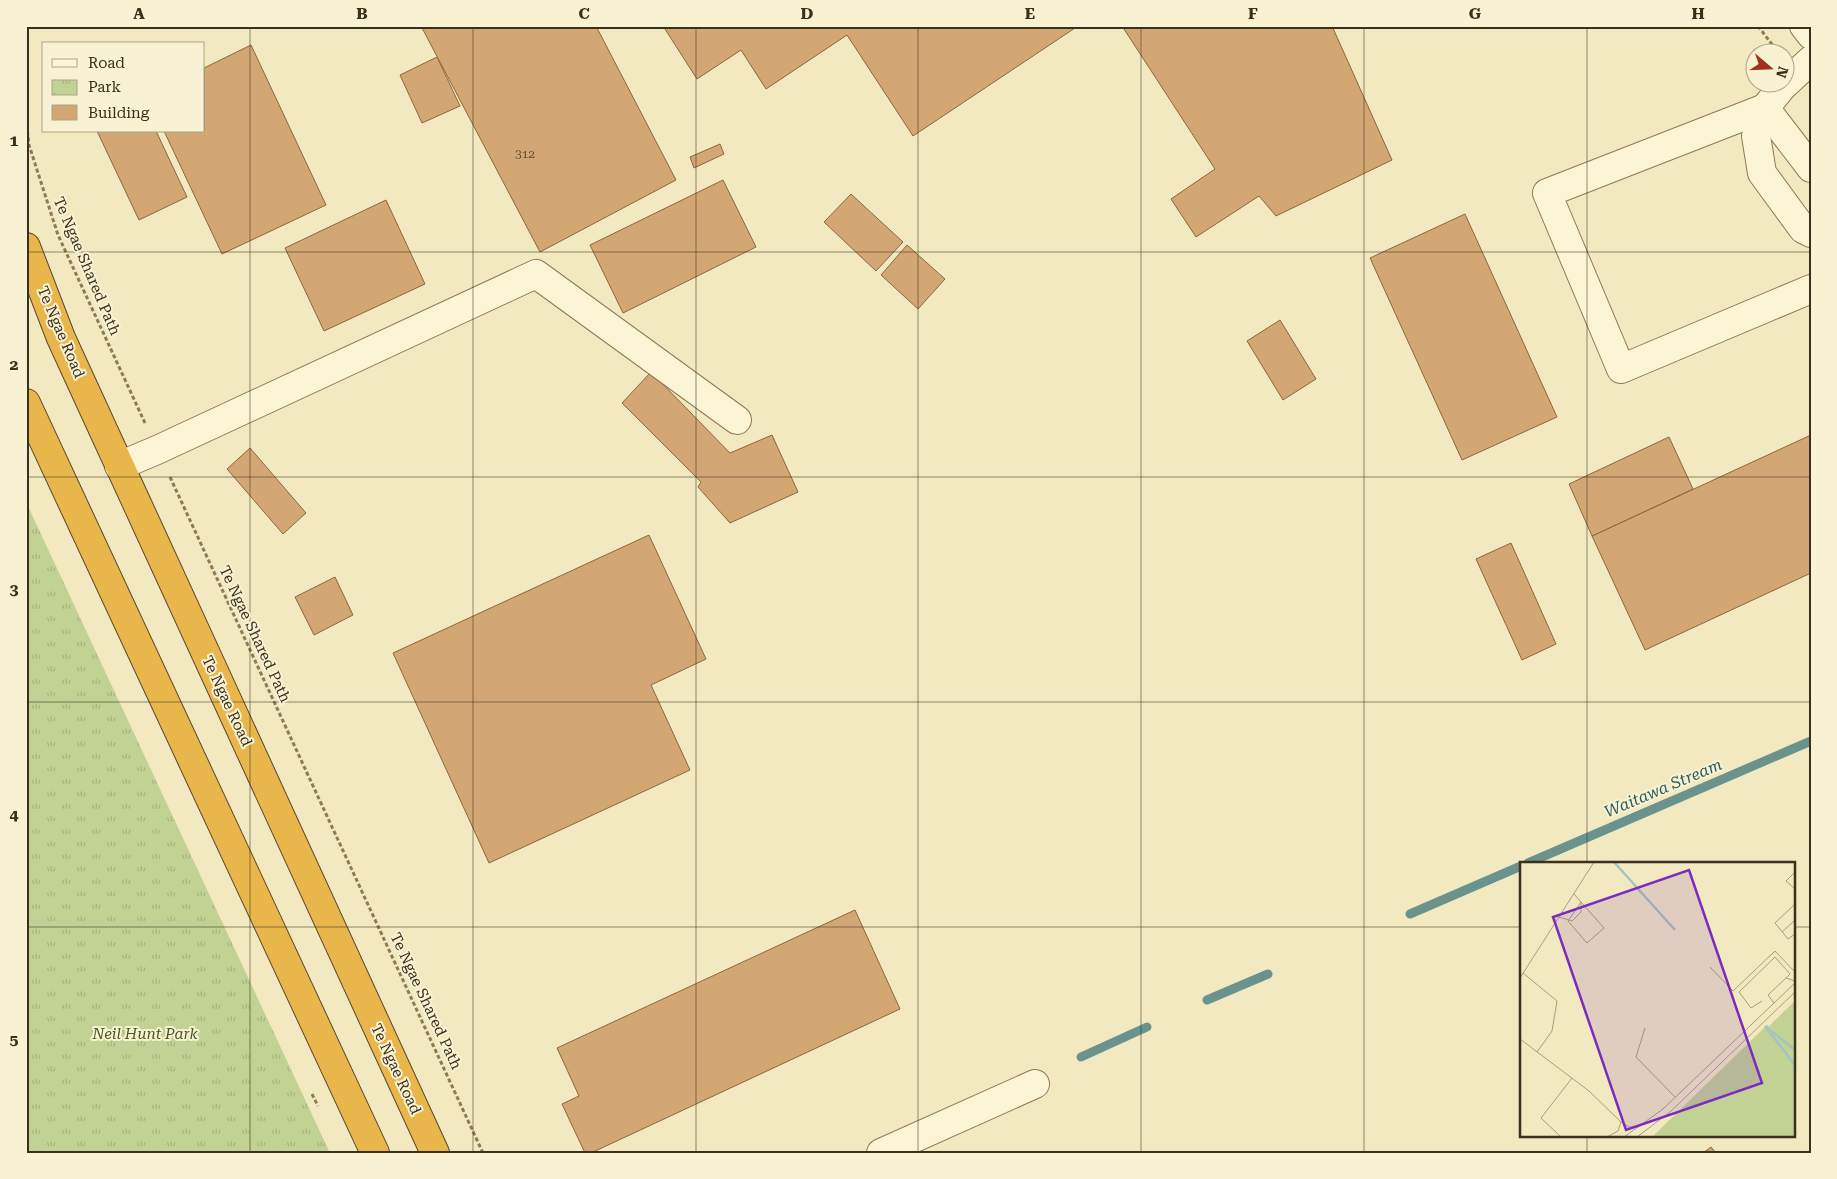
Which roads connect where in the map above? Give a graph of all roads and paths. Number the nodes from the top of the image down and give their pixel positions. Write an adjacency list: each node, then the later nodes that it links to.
1 (1758, 26): 4 (path)
2 (1804, 26): 3 (street)
3 (1811, 35)
4 (1770, 42)
5 (1811, 60): 6 (street)
6 (1765, 108): 8 (street); 9 (street); 11 (street)
7 (26, 118): 14 (path, Te Ngae Shared Path)
8 (1811, 168)
9 (1811, 233)
10 (26, 247): 15 (highway, Te Ngae Road)
11 (1811, 289)
12 (26, 403): 17 (highway)
13 (737, 420): 14 (street)
14 (158, 450): 15 (street); 19 (path, Te Ngae Shared Path)
15 (119, 466): 18 (highway, Te Ngae Road)
16 (1035, 1084): 20 (street)
17 (374, 1153)
18 (435, 1153)
19 (483, 1153)
20 (881, 1153)

